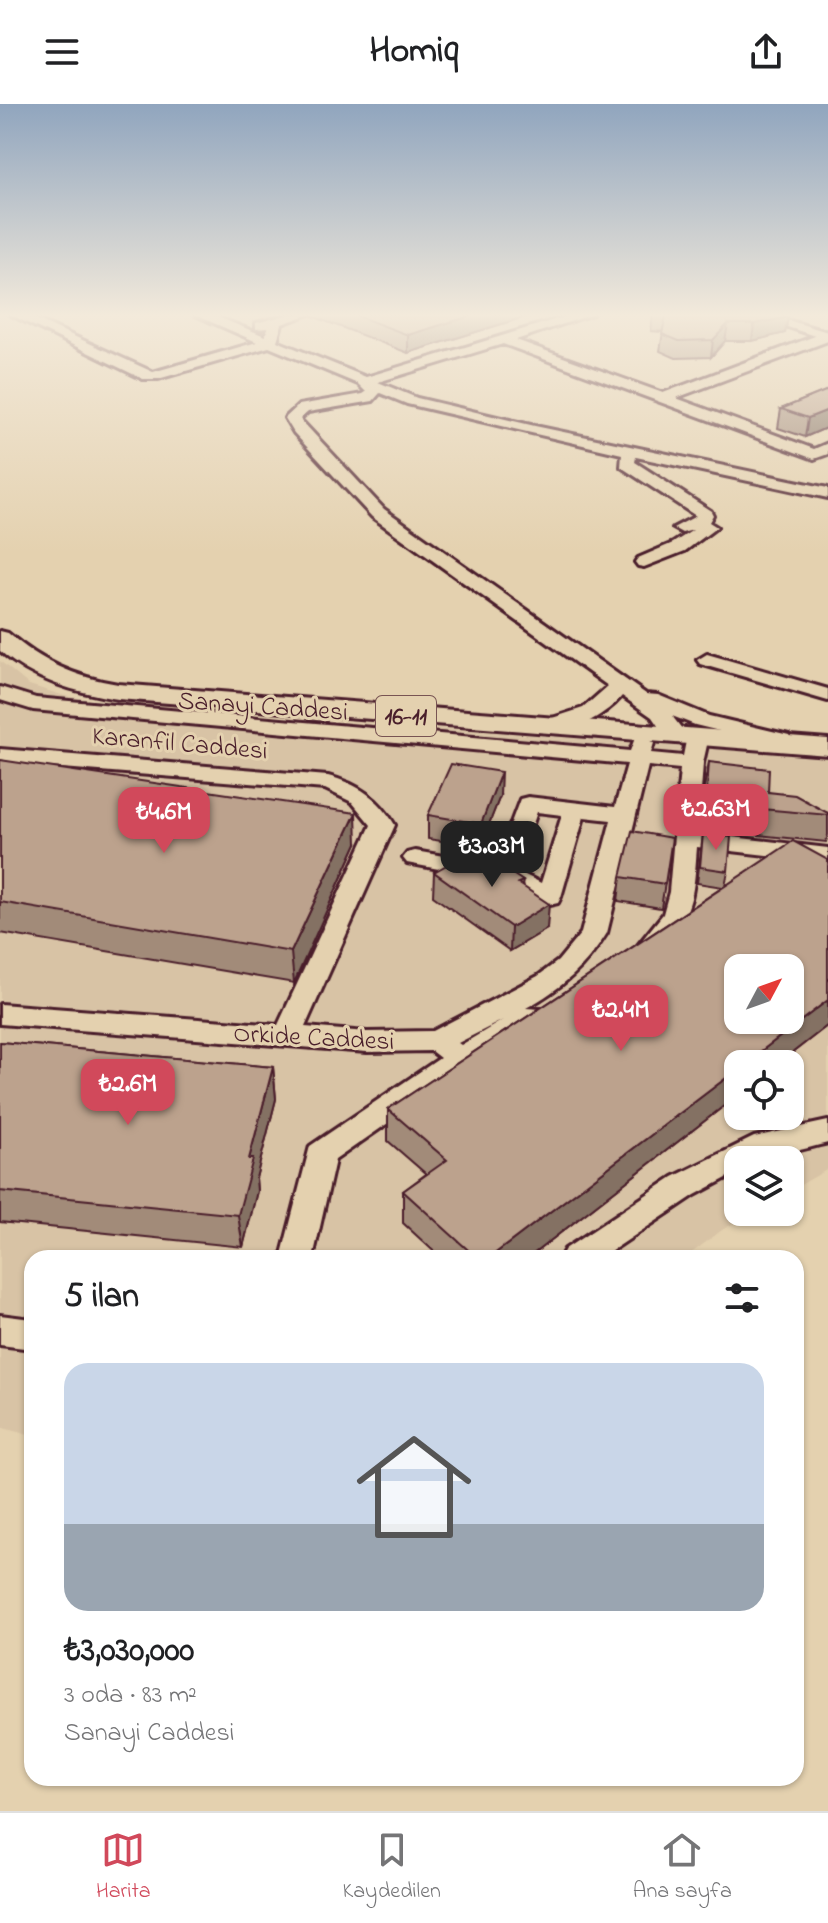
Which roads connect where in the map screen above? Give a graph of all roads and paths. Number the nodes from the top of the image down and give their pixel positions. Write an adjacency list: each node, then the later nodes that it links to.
1 (372, 394): 16 (lane)
2 (394, 394): 8 (lane)
3 (450, 394): 9 (lane)
4 (651, 394): 6 (lane)
5 (675, 394): 6 (lane)
6 (663, 398): 7 (lane)
7 (828, 448)
8 (630, 451): 10 (lane); 11 (lane)
9 (828, 477)
10 (828, 493)
11 (705, 516): 12 (lane); 13 (lane)
12 (682, 528)
13 (644, 562)
14 (0, 638): 19 (main road, Sanayi Caddesi / 16-11)
15 (707, 660): 18 (lane)
16 (619, 684): 19 (lane); 21 (lane); 22 (lane)
17 (0, 693): 25 (lane)
18 (828, 695)
19 (550, 725): 20 (main road, Sanayi Caddesi / 16-11)
20 (646, 732): 21 (main road, Sanayi Caddesi / 16-11); 25 (lane, Orkide Caddesi)
21 (686, 735): 22 (main road, Sanayi Caddesi / 16-11); 26 (lane)
22 (794, 743): 23 (main road, Sanayi Caddesi / 16-11)
23 (828, 747)
24 (0, 756): 36 (lane, Karanfil Caddesi)
25 (640, 758): 26 (lane); 28 (lane, Orkide Caddesi)
26 (692, 763): 29 (lane)
27 (575, 809): 28 (lane); 32 (lane); 32 (lane)
28 (625, 815): 37 (lane, Orkide Caddesi)
29 (685, 838): 30 (lane); 33 (lane)
30 (828, 855)
31 (415, 858): 32 (lane)
32 (504, 874)
33 (636, 954)
34 (582, 986): 37 (lane)
35 (0, 1014): 36 (lane, Orkide Caddesi)
36 (287, 1036): 37 (lane, Orkide Caddesi)
37 (448, 1050): 39 (lane)
38 (828, 1132): 40 (lane)
39 (299, 1250)
40 (588, 1250)
41 (0, 1330): 42 (lane)
42 (24, 1333)

